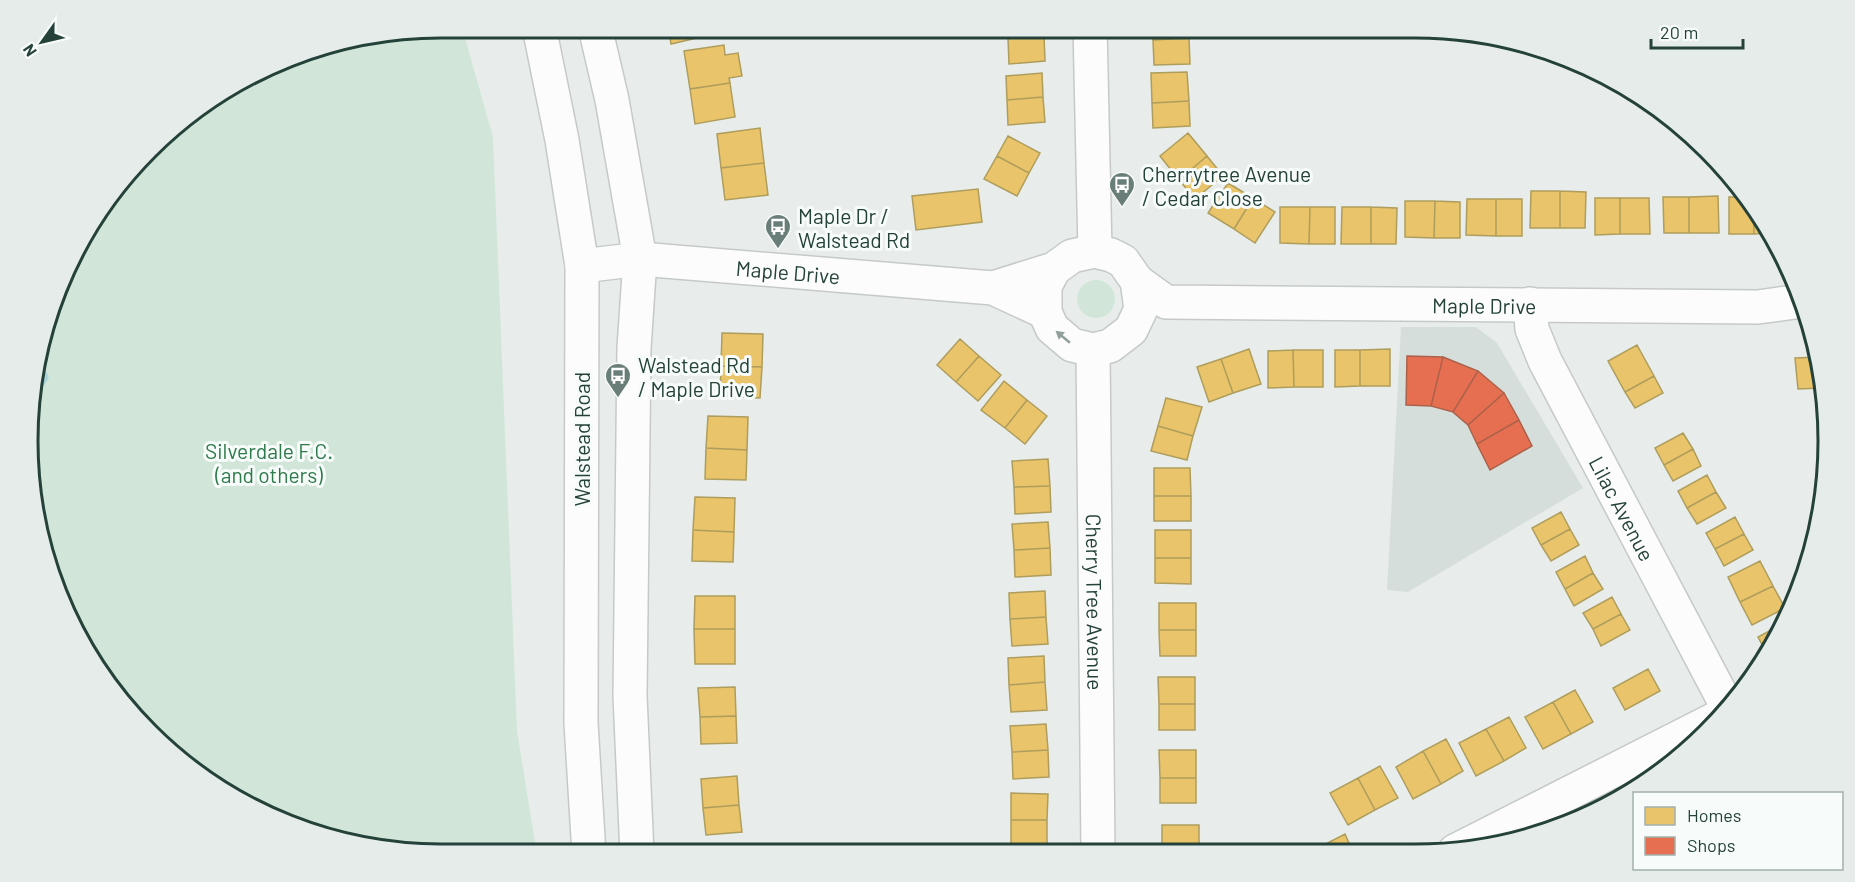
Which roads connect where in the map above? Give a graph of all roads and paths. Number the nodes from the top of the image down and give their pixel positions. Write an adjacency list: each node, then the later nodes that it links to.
1 (541, 38): 6 (street, Walstead Road)
2 (598, 38): 5 (street)
3 (1090, 38): 4 (street)
4 (1095, 251): 7 (street, Maple Drive); 8 (street)
5 (640, 260): 6 (street, Maple Drive); 9 (street, Maple Drive); 20 (street)
6 (582, 266): 19 (street, Walstead Road)
7 (1054, 269): 9 (street, Maple Drive); 13 (street)
8 (1137, 280): 10 (street); 14 (street)
9 (993, 288): 13 (street, Maple Drive)
10 (1166, 302): 12 (street, Maple Drive); 14 (street)
11 (1793, 302): 12 (street, Maple Drive)
12 (1530, 304): 16 (street, Lilac Avenue)
13 (1045, 312): 15 (street, one-way to 13)
14 (1131, 330): 15 (street)
15 (1093, 350): 21 (street, Cherry Tree Avenue)
16 (1723, 699)
17 (1696, 728): 18 (street)
18 (1478, 839)
19 (588, 844)
20 (637, 844)
21 (1098, 844)

